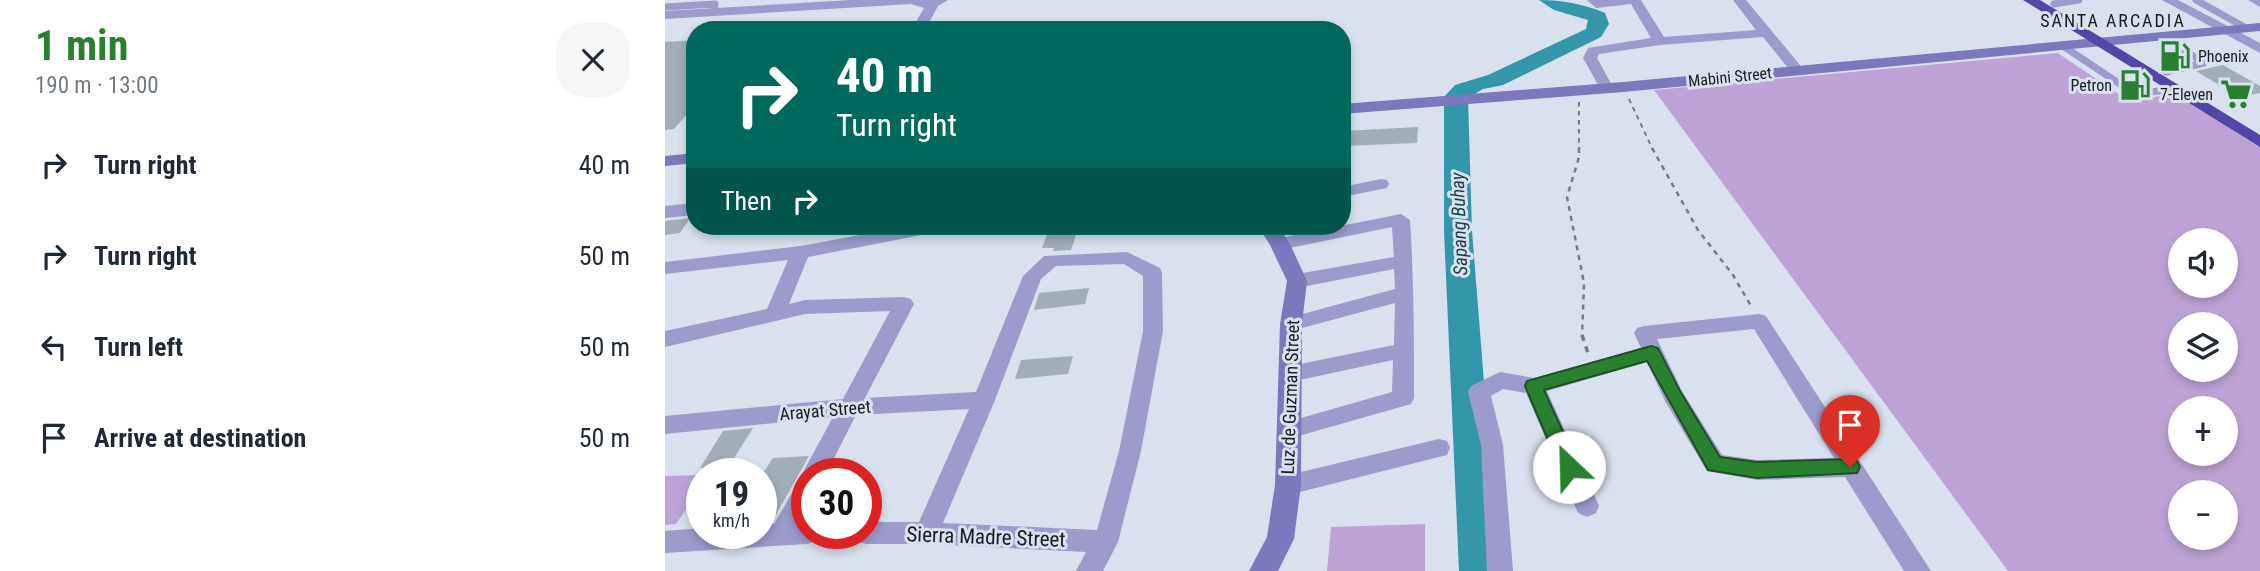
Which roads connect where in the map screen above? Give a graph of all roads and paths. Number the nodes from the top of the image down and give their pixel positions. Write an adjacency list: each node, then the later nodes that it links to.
1 (743, 0): 14 (street)
2 (1593, 0): 3 (street)
3 (1635, 0): 23 (street)
4 (1739, 0): 21 (street)
5 (2030, 0): 25 (highway)
6 (2079, 0): 11 (lane)
7 (2168, 0): 20 (street)
8 (2196, 0): 19 (lane)
9 (2254, 0): 12 (street)
10 (925, 2): 14 (street); 17 (street); 18 (street)
11 (2051, 2): 24 (highway)
12 (2260, 4)
13 (665, 7): 15 (lane)
14 (733, 11): 15 (street)
15 (714, 12): 16 (street)
16 (665, 15)
17 (910, 21)
18 (920, 21)
19 (2253, 27): 20 (main road, Mabini Street)
20 (2224, 30): 22 (main road, Mabini Street); 27 (street)
21 (1767, 33): 23 (street); 28 (street)
22 (2162, 36): 24 (main road, Mabini Street); 29 (lane)
23 (1661, 41): 30 (street)
24 (2117, 41): 25 (main road, Mabini Street); 29 (highway)
25 (2100, 43): 26 (main road, Mabini Street); 32 (highway)
26 (2063, 46): 28 (main road, Mabini Street); 32 (lane)
27 (2260, 49)
28 (1797, 70): 30 (main road, Mabini Street)
29 (2166, 72): 35 (highway)
30 (1607, 89): 34 (main road, Mabini Street)
31 (1624, 89): 52 (path)
32 (2175, 89): 36 (highway)
33 (1579, 93): 57 (path)
34 (1351, 108)
35 (2260, 129)
36 (2260, 142)
37 (686, 159): 38 (main road)
38 (665, 160)
39 (1381, 184): 40 (street)
40 (1351, 190)
41 (686, 210): 42 (street)
42 (665, 212)
43 (1351, 226): 47 (street)
44 (890, 235): 46 (street)
45 (1274, 235): 49 (main road)
46 (800, 252): 48 (street); 51 (street)
47 (1403, 261): 49 (street); 50 (street)
48 (665, 268)
49 (1297, 282): 53 (main road, Luz de Guzman Street)
50 (1405, 293): 53 (street); 55 (street)
51 (775, 313): 54 (street); 61 (street)
52 (1759, 321): 56 (street); 66 (street)
53 (1291, 324): 58 (main road, Luz de Guzman Street)
54 (665, 339)
55 (1405, 350): 58 (street); 63 (street)
56 (1651, 353): 57 (street); 66 (street)
57 (1595, 368): 59 (street)
58 (1290, 374): 63 (main road, Luz de Guzman Street)
59 (1534, 386): 68 (street); 76 (street)
60 (984, 400): 61 (street, Arayat Street); 71 (street); 73 (street)
61 (850, 408): 62 (street, Arayat Street); 65 (street)
62 (665, 425)
63 (1288, 430): 67 (main road, Luz de Guzman Street)
64 (1439, 448): 67 (street)
65 (823, 458)
66 (1850, 467): 77 (street)
67 (1288, 485): 75 (main road, Luz de Guzman Street)
68 (1587, 506)
69 (791, 533): 72 (street)
70 (882, 533): 71 (street, Sierra Madre Street)
71 (926, 533): 73 (street, Sierra Madre Street)
72 (665, 542)
73 (1106, 542): 74 (street)
74 (1089, 571)
75 (1262, 571)
76 (1500, 571)
77 (1918, 571)

